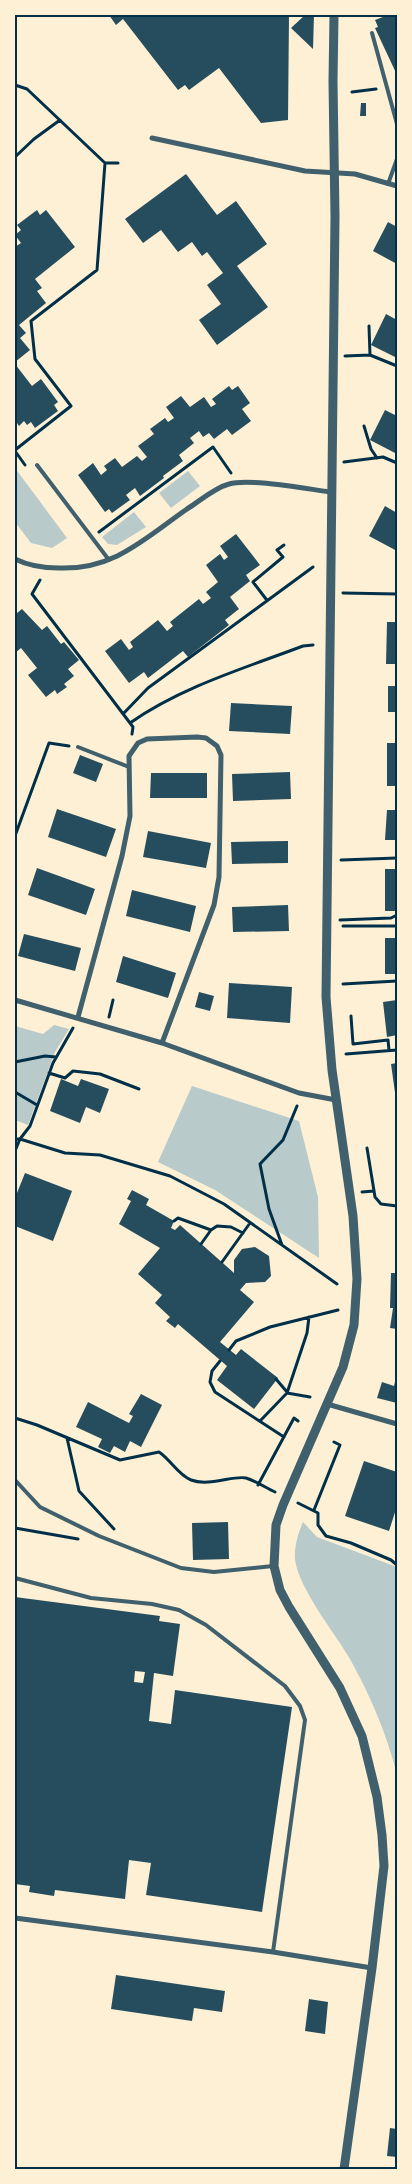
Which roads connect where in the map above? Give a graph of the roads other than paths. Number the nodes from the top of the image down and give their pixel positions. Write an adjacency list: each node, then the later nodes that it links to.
1 (334, 15): 6 (street)
2 (372, 33): 3 (lane)
3 (397, 124)
4 (152, 138): 6 (street)
5 (397, 159): 7 (lane)
6 (334, 174): 7 (street); 10 (street)
7 (388, 184): 8 (street)
8 (397, 186)
9 (37, 465): 12 (lane)
10 (331, 492): 12 (street); 18 (street)
11 (15, 560): 12 (street)
12 (109, 560)
13 (78, 747): 14 (lane)
14 (129, 767): 16 (street); 17 (street)
15 (15, 1000): 16 (street)
16 (78, 1017): 17 (street)
17 (162, 1043): 18 (street)
18 (336, 1100): 19 (street)
19 (327, 1404): 20 (street); 22 (street)
20 (397, 1424)
21 (15, 1480): 22 (lane)
22 (274, 1566): 26 (street)
23 (15, 1578): 25 (lane)
24 (15, 1918): 25 (street)
25 (273, 1952): 26 (street)
26 (372, 1968): 27 (street)
27 (344, 2169)

